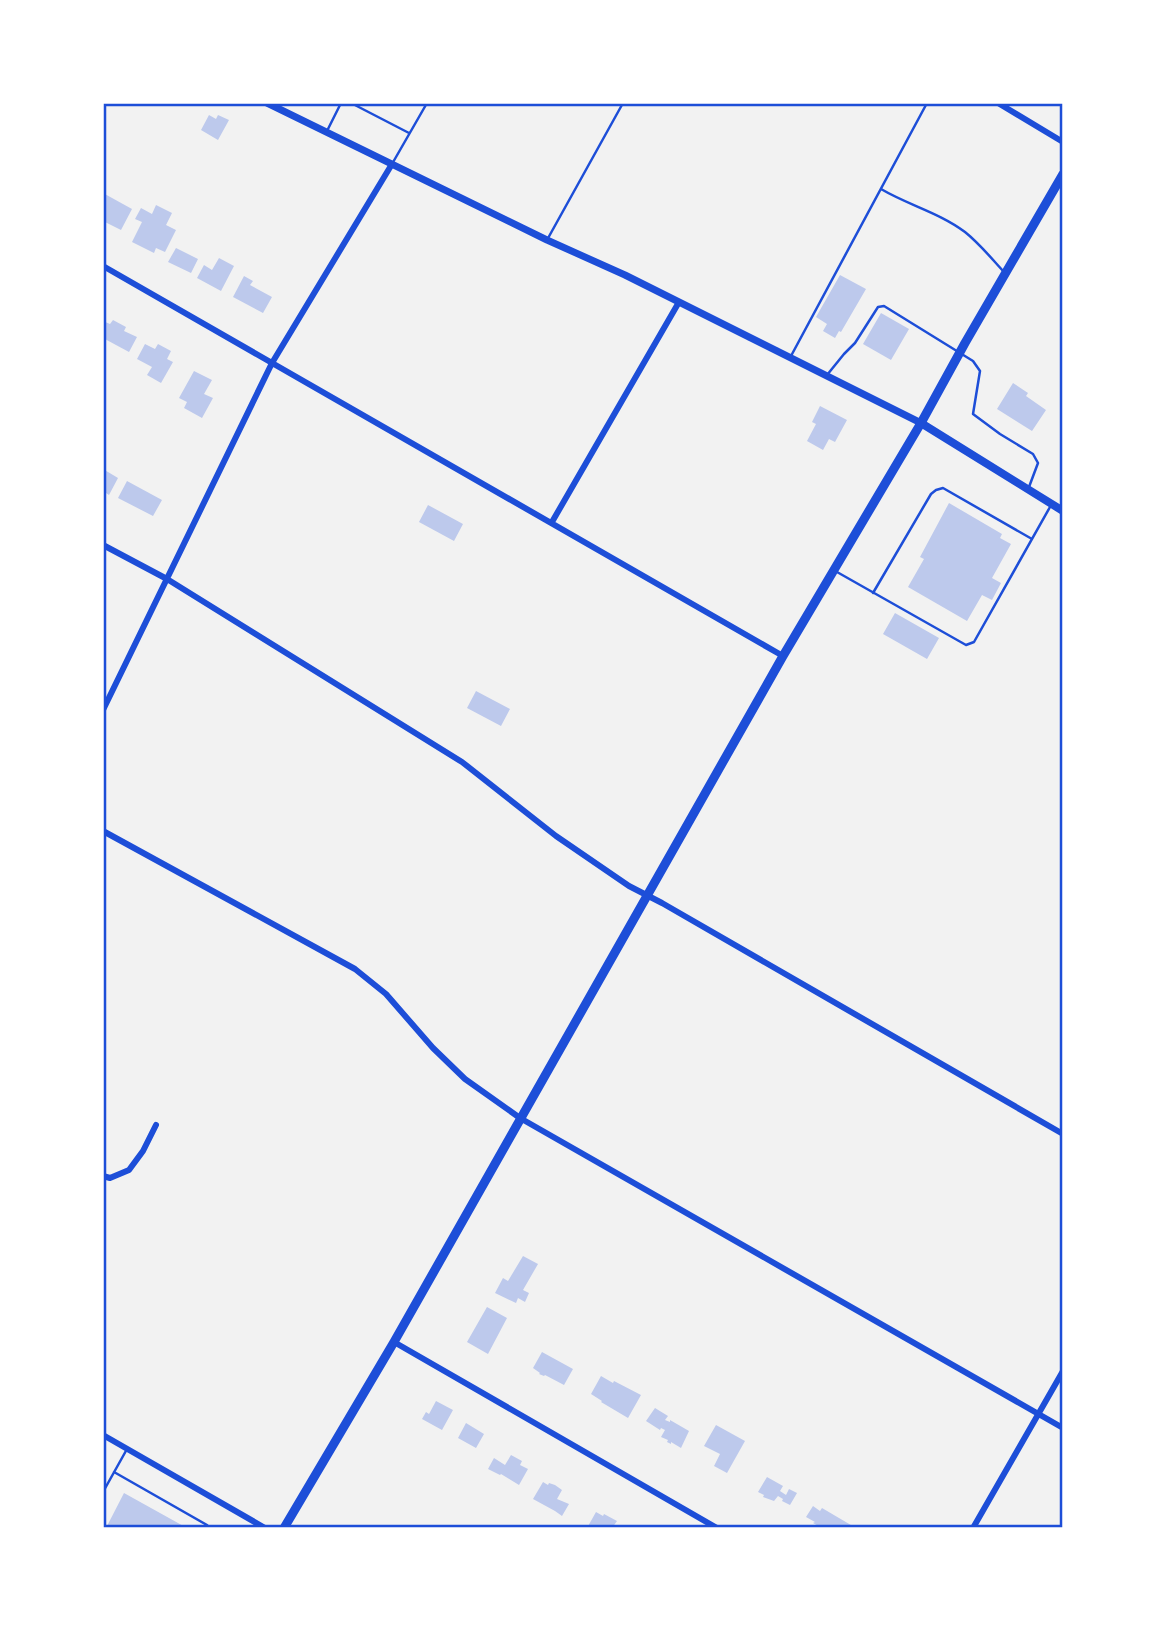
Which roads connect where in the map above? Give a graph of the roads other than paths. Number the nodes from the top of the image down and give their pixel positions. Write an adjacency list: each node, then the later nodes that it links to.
1 (267, 103): 8 (street)
2 (341, 103): 8 (lane)
3 (351, 103): 9 (lane)
4 (427, 103): 9 (lane)
5 (623, 103): 14 (lane)
6 (927, 103): 13 (lane)
7 (999, 103): 10 (street)
8 (327, 132): 11 (street)
9 (409, 133): 11 (lane)
10 (1063, 142)
11 (392, 164): 14 (street); 20 (street)
12 (1063, 174): 16 (main road)
13 (881, 190): 16 (lane); 19 (lane)
14 (547, 240): 17 (street)
15 (103, 266): 20 (street)
16 (1005, 274): 18 (main road)
17 (679, 302): 19 (street); 26 (street)
18 (959, 353): 21 (lane); 22 (main road); 23 (lane)
19 (791, 357): 21 (street)
20 (272, 363): 26 (street); 30 (street)
21 (827, 376): 22 (street)
22 (920, 423): 23 (main road); 29 (main road)
23 (1028, 490): 24 (main road)
24 (1052, 504): 25 (main road); 27 (lane)
25 (1063, 511)
26 (552, 522): 32 (street)
27 (1032, 539): 31 (lane); 31 (lane)
28 (103, 545): 30 (street)
29 (834, 570): 31 (lane); 32 (main road)
30 (167, 579): 33 (street); 35 (street)
31 (873, 593)
32 (783, 656): 35 (main road)
33 (103, 710)
34 (103, 831): 36 (street)
35 (647, 895): 36 (main road); 38 (street)
36 (520, 1118): 40 (main road); 42 (street)
37 (156, 1125): 39 (street)
38 (1063, 1134)
39 (103, 1176)
40 (394, 1342): 50 (main road); 51 (street)
41 (1063, 1371): 42 (street)
42 (1038, 1414): 43 (street); 52 (street)
43 (1063, 1428)
44 (103, 1435): 45 (street)
45 (127, 1449): 46 (lane); 49 (street)
46 (114, 1472): 47 (lane); 48 (lane)
47 (103, 1492)
48 (209, 1528)
49 (265, 1528)
50 (285, 1528)
51 (717, 1528)
52 (973, 1528)

